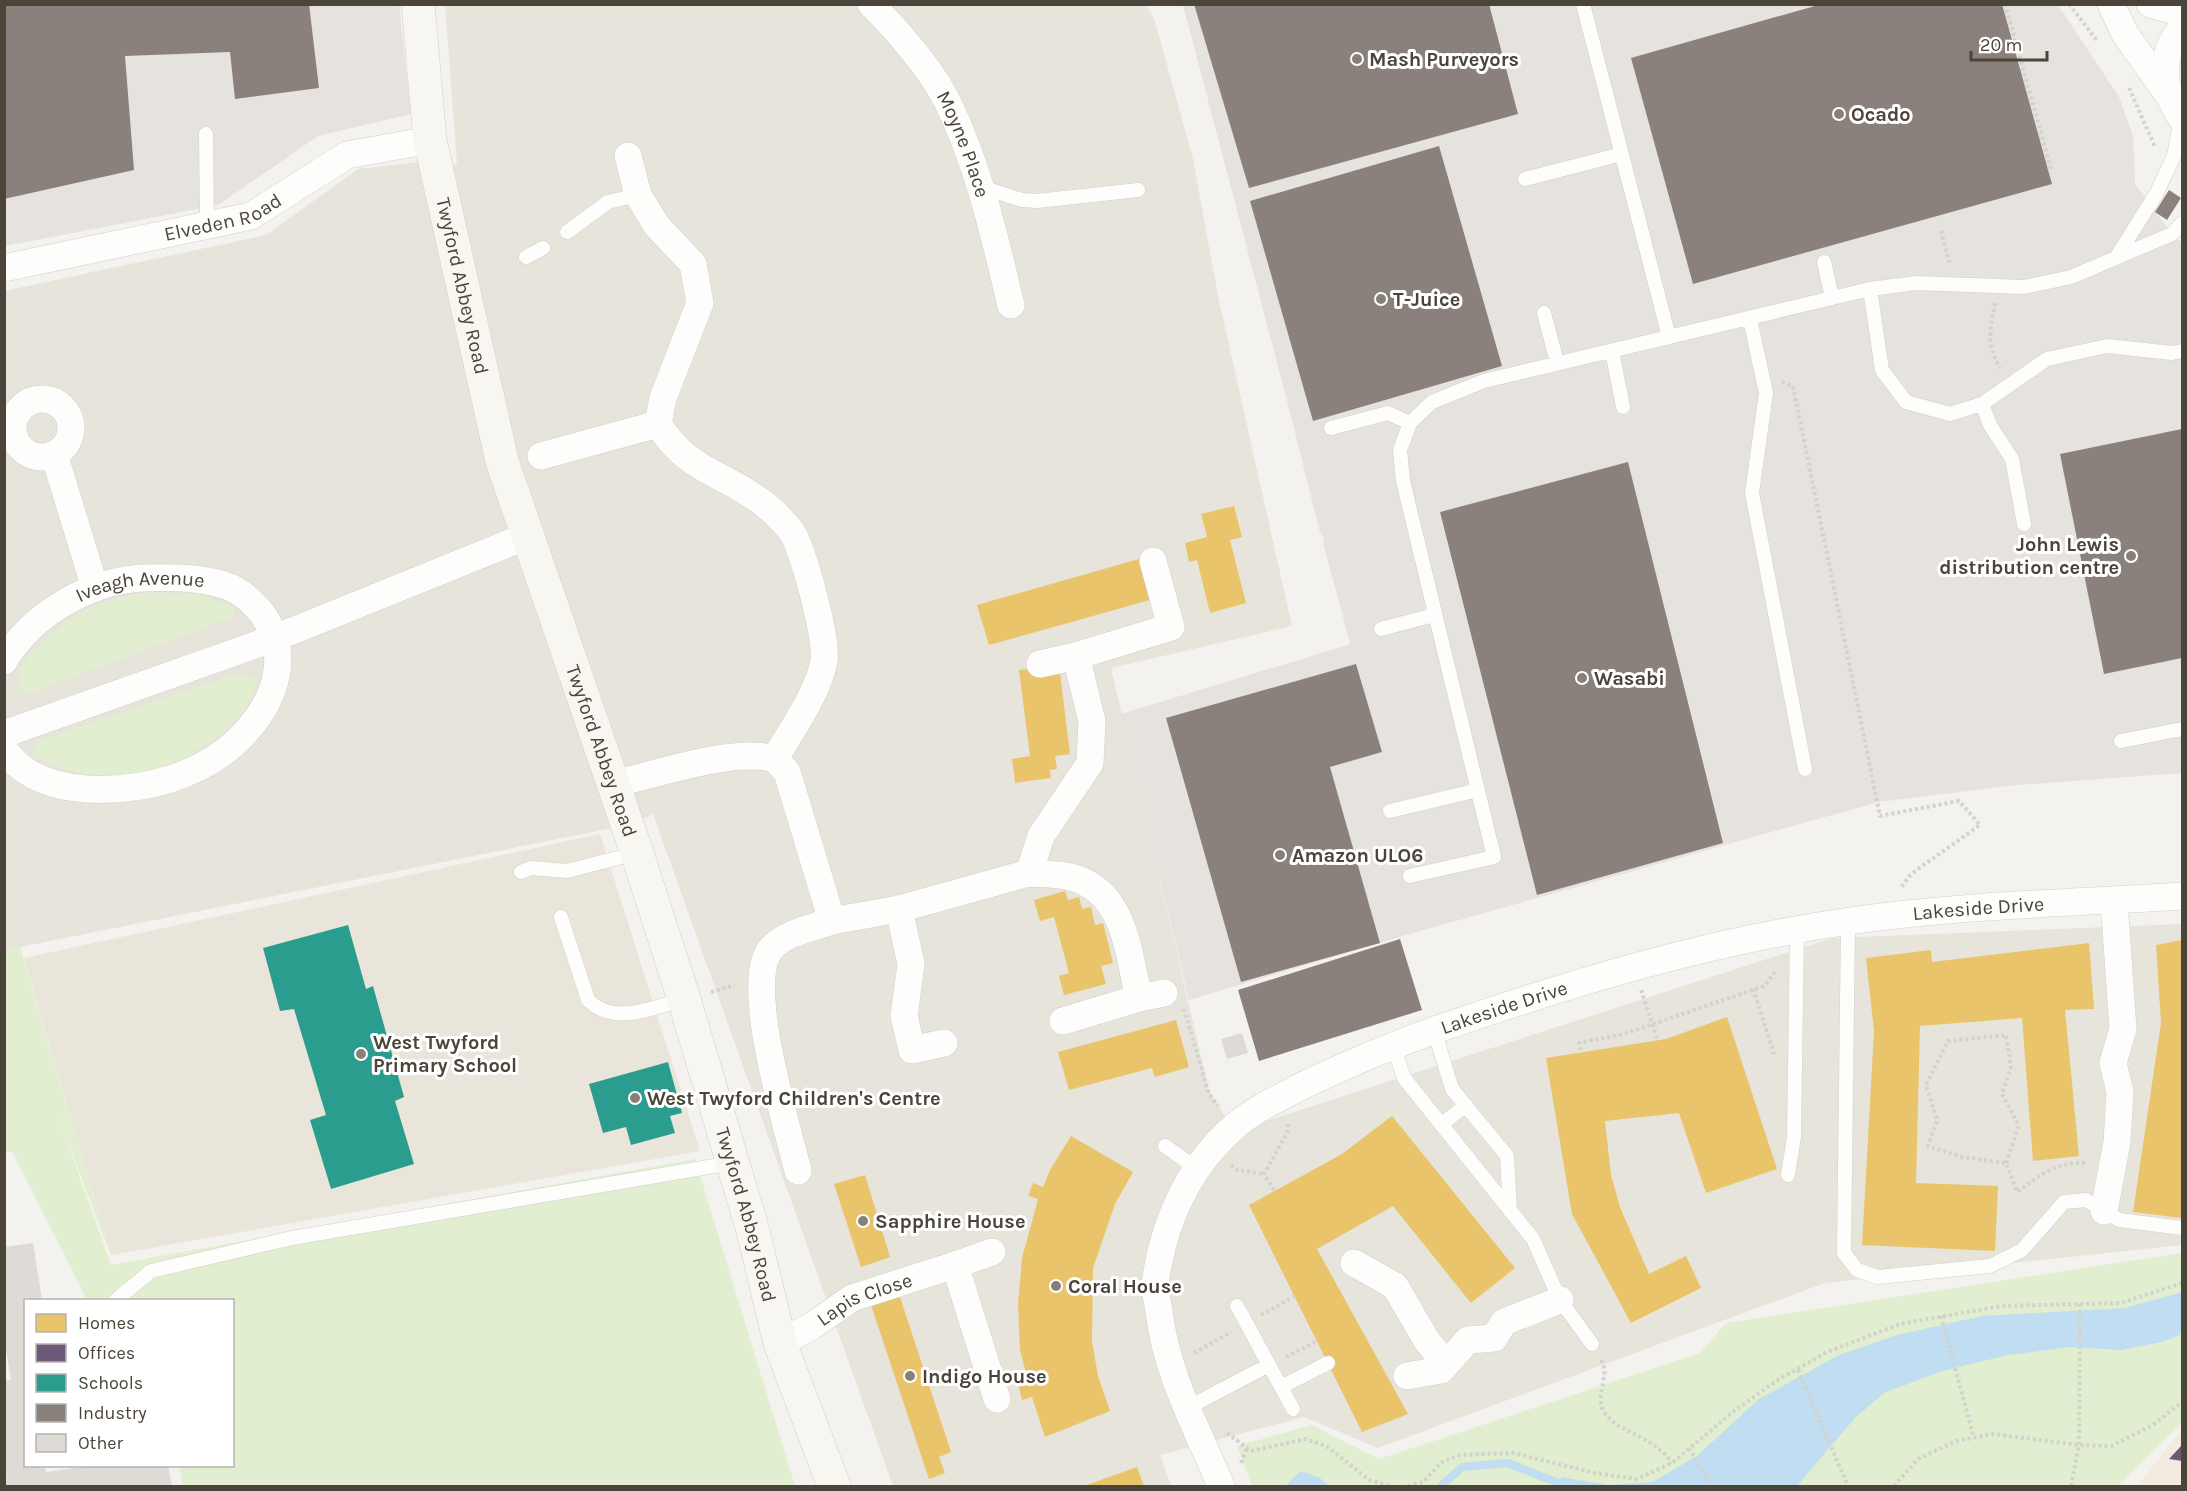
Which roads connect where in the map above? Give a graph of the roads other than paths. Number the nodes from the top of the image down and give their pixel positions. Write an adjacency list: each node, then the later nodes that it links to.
1 (418, 4): 11 (street, Twyford Abbey Road)
2 (871, 4): 15 (street, Moyne Place)
3 (1583, 4): 12 (lane)
4 (2111, 4): 8 (street)
5 (2150, 4): 6 (street)
6 (2182, 13)
7 (2182, 28): 8 (street)
8 (2167, 93): 9 (street)
9 (2182, 119): 23 (lane)
10 (206, 134): 19 (lane)
11 (430, 140): 19 (street, Elveden Road); 43 (street, Twyford Abbey Road)
12 (1622, 154): 14 (lane); 31 (lane)
13 (628, 156): 17 (street)
14 (1525, 179)
15 (981, 187): 16 (lane); 28 (street, Moyne Place)
16 (1138, 190)
17 (638, 195): 20 (lane); 38 (street)
18 (2182, 224): 23 (lane)
19 (207, 225): 25 (street, Elveden Road)
20 (567, 232)
21 (543, 248): 22 (lane)
22 (526, 257)
23 (2116, 258): 26 (lane)
24 (1824, 262): 27 (lane)
25 (4, 268)
26 (1870, 289): 27 (lane); 35 (lane)
27 (1832, 297): 30 (lane)
28 (1011, 305)
29 (1544, 313): 34 (lane)
30 (1750, 319): 31 (lane); 57 (lane)
31 (1670, 337): 32 (lane)
32 (1612, 351): 34 (lane); 36 (lane)
33 (2182, 351): 35 (lane)
34 (1557, 362): 37 (lane)
35 (1982, 404): 42 (lane)
36 (1623, 407)
37 (1410, 423): 39 (lane); 46 (lane)
38 (658, 424): 41 (street); 56 (street)
39 (1331, 428)
40 (54, 454): 45 (street)
41 (541, 456)
42 (2024, 524)
43 (527, 536): 48 (street); 58 (street, Twyford Abbey Road)
44 (1153, 561): 49 (street)
45 (95, 588): 48 (street, Iveagh Avenue); 50 (street, Iveagh Avenue)
46 (1434, 615): 47 (lane); 59 (lane)
47 (1381, 629)
48 (275, 638): 53 (street); 55 (street, Iveagh Avenue)
49 (1076, 656): 51 (street); 63 (street)
50 (4, 661)
51 (1040, 664)
52 (2182, 729): 54 (lane)
53 (4, 734)
54 (2121, 741)
55 (4, 750)
56 (775, 759): 58 (street); 69 (street)
57 (1805, 769)
58 (614, 784): 61 (street, Twyford Abbey Road)
59 (1478, 790): 60 (lane); 64 (lane)
60 (1390, 811)
61 (637, 853): 62 (lane); 72 (street, Twyford Abbey Road)
62 (521, 872)
63 (1029, 873): 67 (street); 73 (street)
64 (1410, 876)
65 (2182, 896): 66 (street, Lakeside Drive)
66 (2114, 901): 70 (street, Lakeside Drive); 84 (street)
67 (899, 909): 69 (street); 75 (street)
68 (561, 917): 72 (lane)
69 (832, 921): 82 (street)
70 (1848, 921): 71 (street, Lakeside Drive); 84 (lane)
71 (1789, 931): 74 (street, Lakeside Drive); 83 (lane)
72 (684, 999): 80 (street, Twyford Abbey Road)
73 (1063, 1021)
74 (1434, 1030): 76 (street, Lakeside Drive); 77 (lane)
75 (944, 1043)
76 (1393, 1045): 78 (lane); 81 (street, Lakeside Drive)
77 (1466, 1105): 78 (lane); 85 (lane)
78 (1441, 1125): 85 (lane)
79 (1165, 1146): 81 (lane)
80 (732, 1163): 90 (lane); 93 (street, Twyford Abbey Road)
81 (1196, 1168): 101 (street, Lakeside Drive)
82 (798, 1171)
83 (1788, 1175)
84 (2103, 1210): 86 (lane)
85 (1510, 1211): 91 (lane)
86 (2182, 1228)
87 (992, 1252): 89 (street, Lapis Close)
88 (1354, 1263): 96 (street)
89 (955, 1265): 93 (street, Lapis Close); 100 (street)
90 (117, 1299)
91 (1560, 1300): 94 (lane); 96 (street)
92 (1237, 1306): 97 (lane)
93 (780, 1343): 103 (street, Twyford Abbey Road)
94 (1592, 1344)
95 (1328, 1363): 99 (lane)
96 (1446, 1364): 98 (street)
97 (1269, 1365): 99 (lane); 101 (lane)
98 (1407, 1376)
99 (1281, 1387): 102 (lane)
100 (997, 1399)
101 (1187, 1408): 104 (street, Lakeside Drive)
102 (1293, 1409)
103 (834, 1486)
104 (1221, 1486)

